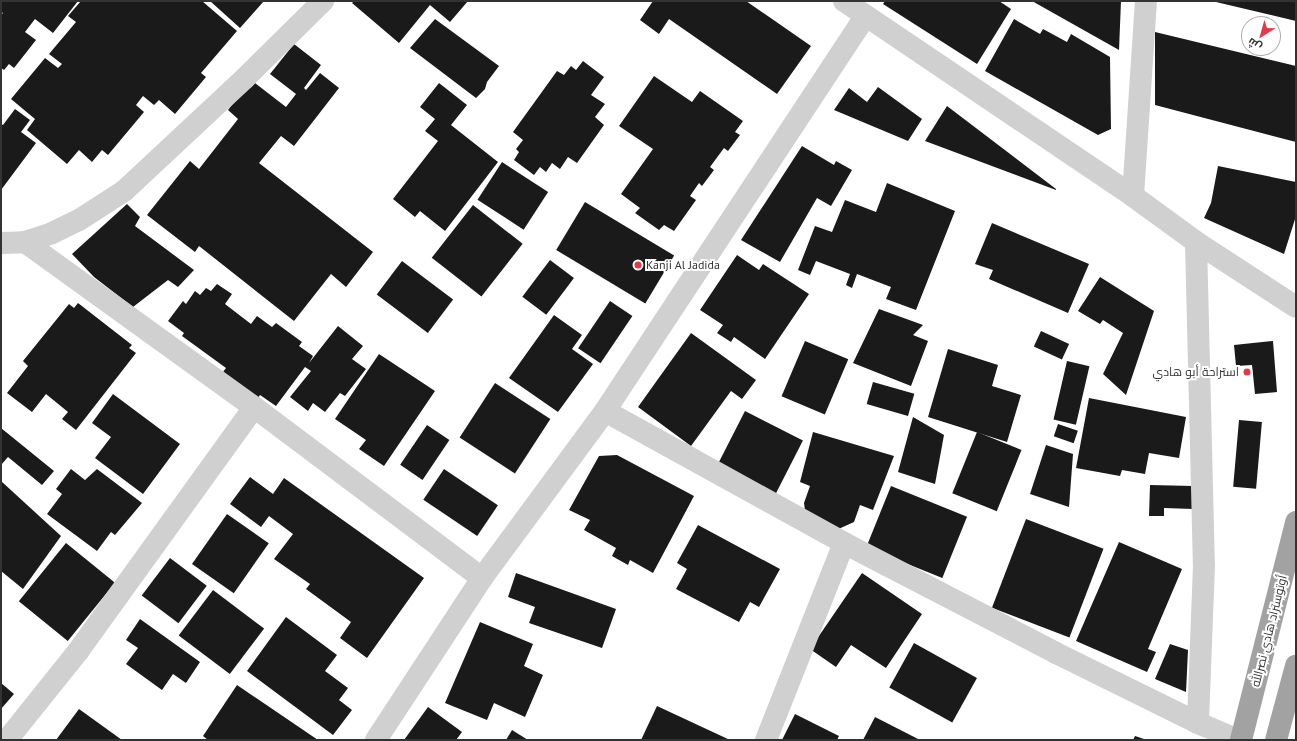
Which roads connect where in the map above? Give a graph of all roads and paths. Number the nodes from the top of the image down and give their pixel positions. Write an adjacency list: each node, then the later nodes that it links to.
1 (323, 1): 6 (street)
2 (844, 1): 4 (street)
3 (1146, 1): 5 (street)
4 (865, 17): 5 (street); 11 (street)
5 (1133, 196): 7 (street)
6 (26, 242): 8 (street); 10 (street)
7 (1196, 242): 9 (street); 16 (street)
8 (1, 243)
9 (1296, 307)
10 (254, 407): 14 (street); 17 (street)
11 (605, 411): 13 (street); 14 (street)
12 (1296, 522): 21 (highway, أوتوستراد هادي نصرالله)
13 (844, 543): 16 (street); 19 (street)
14 (482, 578): 18 (street)
15 (1296, 666): 22 (highway)
16 (1198, 723): 20 (street)
17 (7, 740)
18 (376, 740)
19 (766, 740)
20 (1238, 740)
21 (1241, 740)
22 (1276, 740)

